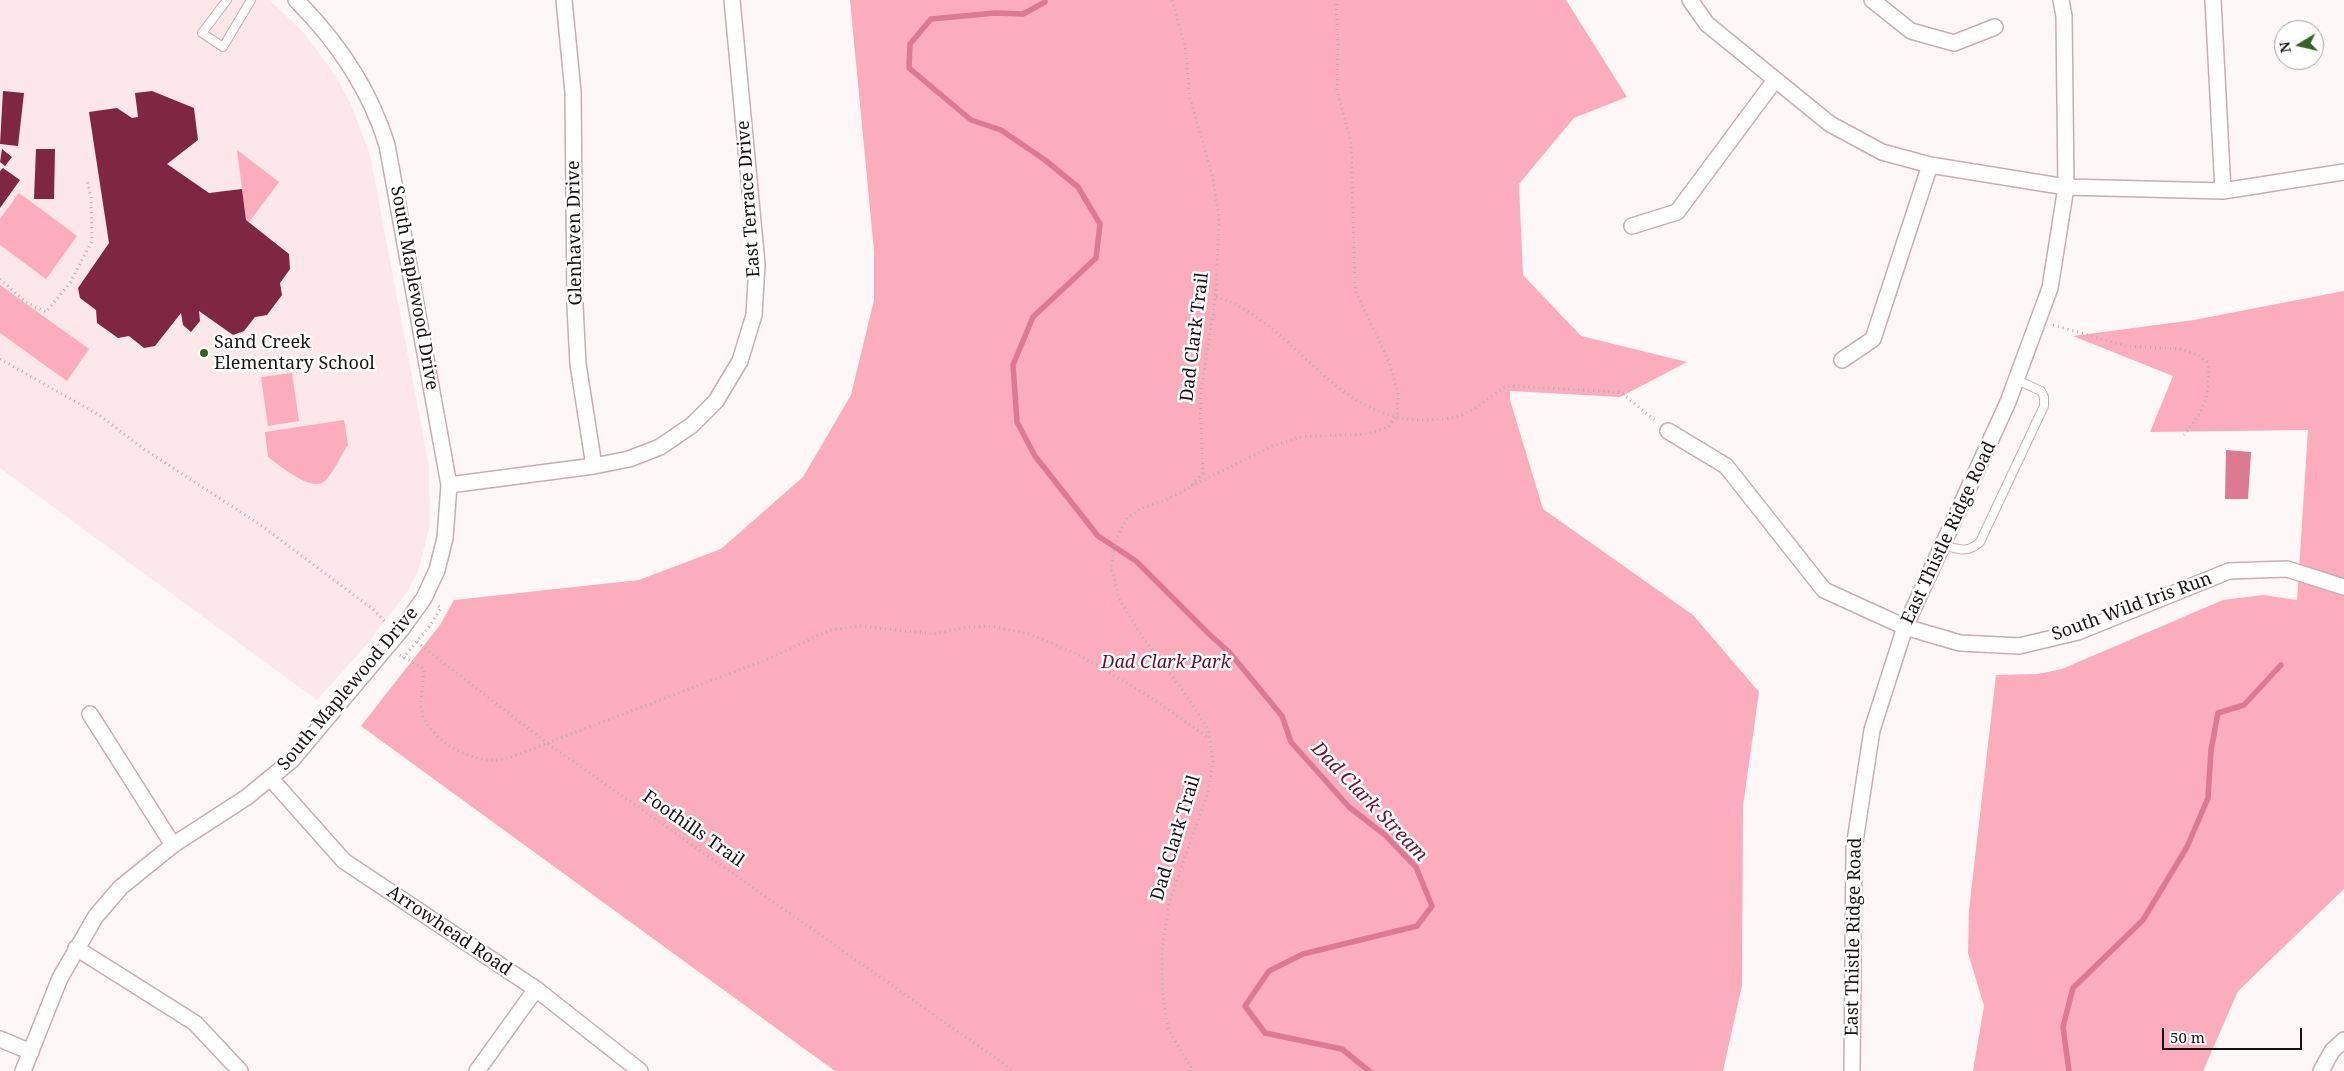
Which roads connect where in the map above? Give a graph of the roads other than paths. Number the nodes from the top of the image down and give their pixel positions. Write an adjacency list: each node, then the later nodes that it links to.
1 (227, 0): 2 (lane)
2 (251, 0)
3 (296, 0): 21 (street, South Maplewood Drive)
4 (564, 0): 20 (street, Glenhaven Drive)
5 (732, 0): 20 (street, East Terrace Drive)
6 (1690, 0): 11 (street)
7 (1872, 0): 10 (street)
8 (2061, 0): 14 (street, East Thistle Ridge Road)
9 (2213, 0): 15 (street)
10 (1995, 27)
11 (1775, 80): 12 (street); 16 (street)
12 (1930, 166): 14 (street); 17 (street)
13 (2344, 172): 15 (street)
14 (2066, 187): 15 (street); 18 (street, East Thistle Ridge Road)
15 (2223, 191)
16 (1632, 226)
17 (1842, 360)
18 (2017, 380): 22 (street, East Thistle Ridge Road); 22 (lane)
19 (1668, 431): 24 (street, South Wild Iris Run)
20 (594, 466): 21 (street, East Terrace Drive)
21 (449, 485): 26 (street, South Maplewood Drive)
22 (1943, 545): 24 (street, East Thistle Ridge Road)
23 (2344, 587): 24 (street, South Wild Iris Run)
24 (1905, 627): 37 (street, East Thistle Ridge Road)
25 (90, 714): 27 (street)
26 (271, 779): 27 (street, South Maplewood Drive); 29 (street, Arrowhead Road)
27 (173, 845): 28 (street, South Maplewood Drive)
28 (76, 948): 32 (street, South Maplewood Drive); 34 (street)
29 (536, 989): 35 (street); 36 (street, Arrowhead Road)
30 (0, 1039): 32 (street)
31 (2344, 1040): 38 (street)
32 (32, 1052): 33 (street, South Maplewood Drive)
33 (23, 1071)
34 (240, 1071)
35 (477, 1071)
36 (640, 1071)
37 (1852, 1071)
38 (2321, 1071)

